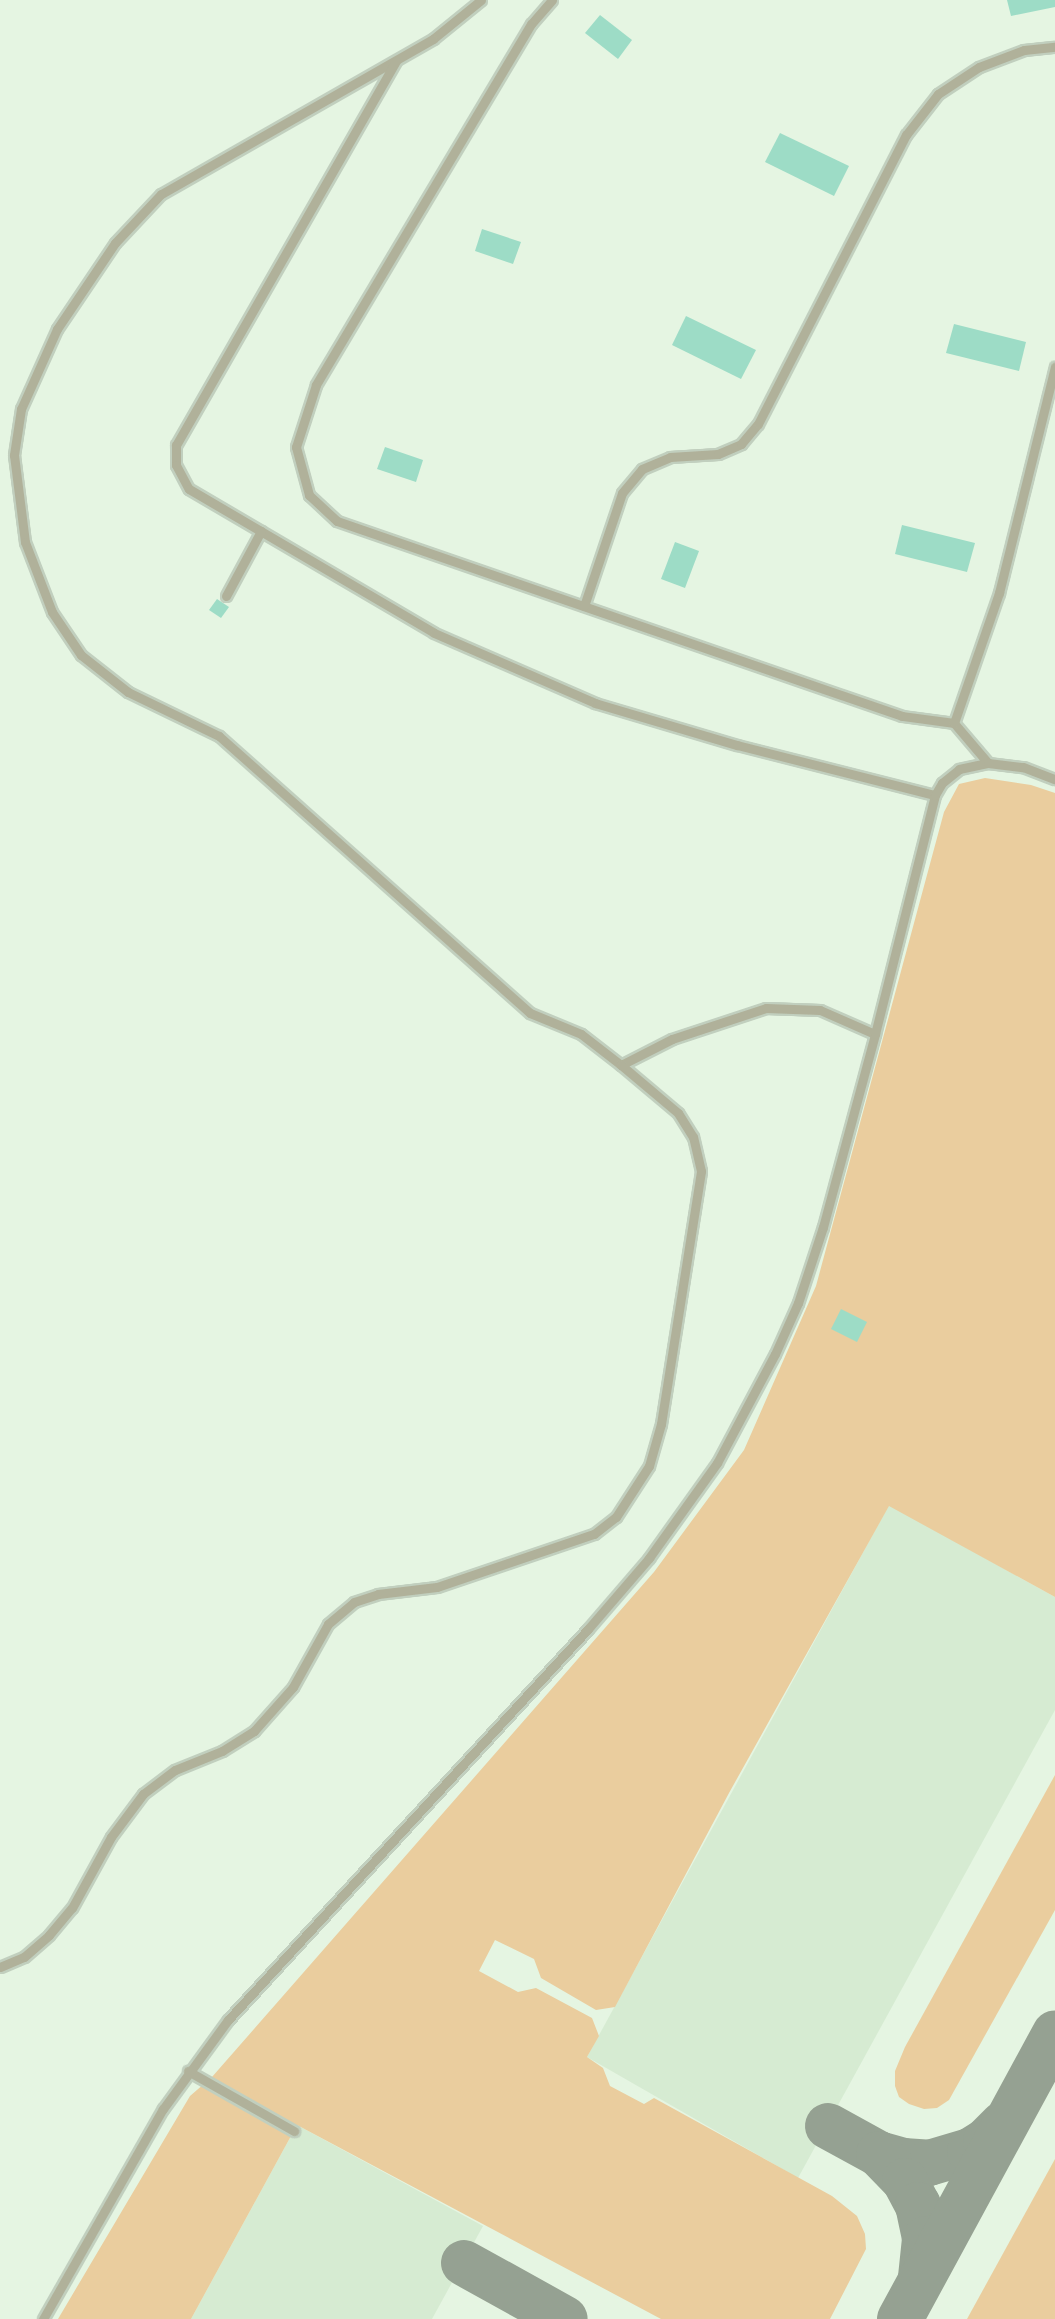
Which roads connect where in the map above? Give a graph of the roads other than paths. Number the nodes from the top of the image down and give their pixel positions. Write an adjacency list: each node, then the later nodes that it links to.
1 (481, 0): 4 (lane)
2 (552, 0): 8 (lane)
3 (1055, 47): 8 (lane)
4 (397, 59): 6 (lane); 14 (lane)
5 (1055, 367): 9 (lane)
6 (261, 531): 7 (lane); 12 (lane)
7 (226, 596)
8 (584, 606): 9 (lane)
9 (954, 723): 10 (lane)
10 (988, 763): 11 (lane); 12 (lane)
11 (1055, 779)
12 (935, 795): 13 (lane)
13 (875, 1034): 14 (lane); 16 (lane)
14 (621, 1065): 15 (lane)
15 (0, 1967)
16 (188, 2071): 17 (lane); 18 (lane)
17 (294, 2131)
18 (43, 2319)

